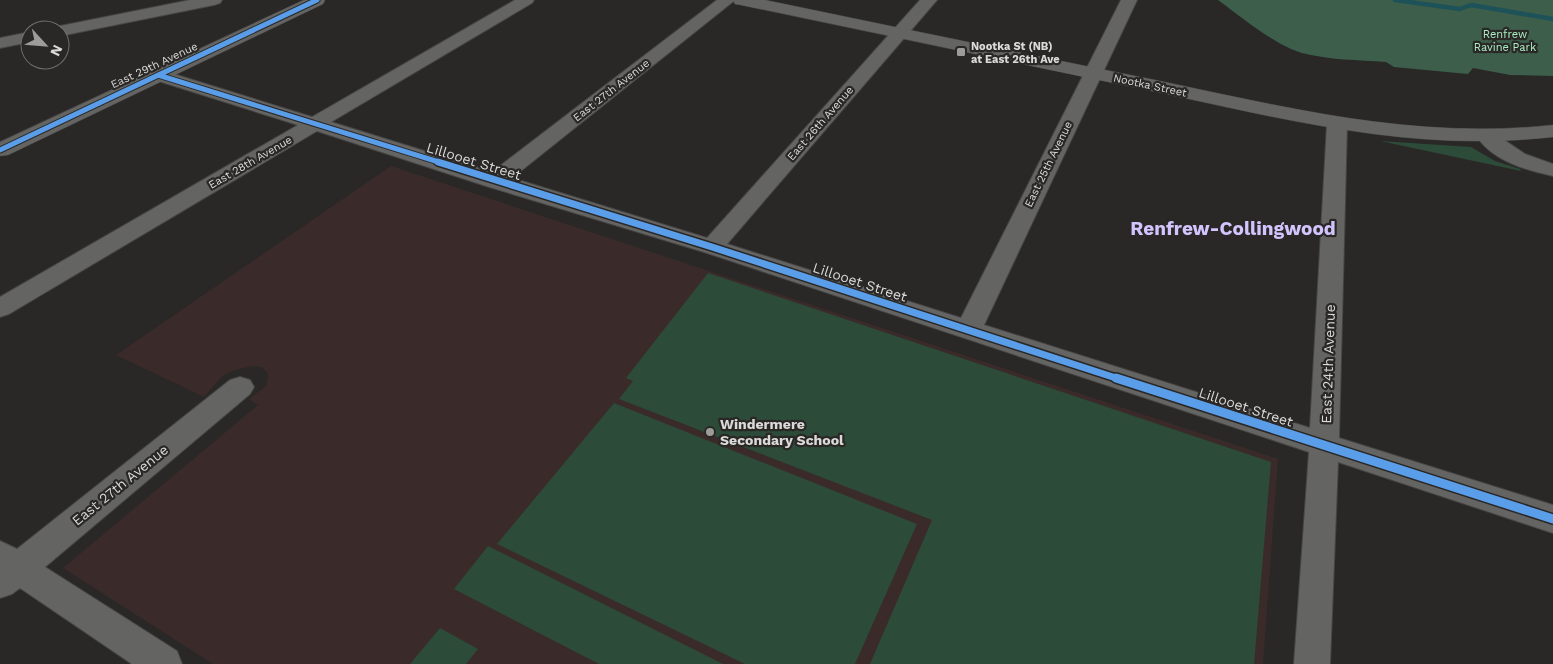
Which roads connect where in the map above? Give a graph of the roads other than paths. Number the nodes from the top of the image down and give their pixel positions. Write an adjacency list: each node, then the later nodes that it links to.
1 (214, 0): 8 (street)
2 (317, 0): 14 (street, East 29th Avenue)
3 (526, 0): 15 (street, East 28th Avenue)
4 (727, 0): 21 (street, East 27th Avenue)
5 (741, 0): 10 (street, Nootka Street)
6 (929, 0): 10 (street, East 26th Avenue)
7 (1129, 0): 13 (street, East 25th Avenue)
8 (139, 8): 9 (street)
9 (70, 28)
10 (899, 33): 13 (street, Nootka Street); 22 (street, East 26th Avenue)
11 (20, 39): 12 (street)
12 (0, 43)
13 (1092, 73): 16 (street, Nootka Street); 24 (street, East 25th Avenue)
14 (158, 75): 15 (street, Lillooet Street); 19 (street, East 29th Avenue)
15 (315, 124): 21 (street, Lillooet Street); 23 (street, East 28th Avenue)
16 (1337, 124): 18 (street, Nootka Street); 26 (street, East 24th Avenue)
17 (1553, 131): 18 (street, Nootka Street)
18 (1486, 137): 20 (street)
19 (0, 150)
20 (1553, 170)
21 (494, 181): 22 (street, Lillooet Street)
22 (712, 247): 24 (street, Lillooet Street)
23 (0, 308)
24 (969, 329): 26 (street, Lillooet Street)
25 (240, 387): 28 (street, East 27th Avenue)
26 (1324, 445): 27 (street, Lillooet Street); 30 (street, East 24th Avenue)
27 (1553, 519)
28 (6, 569): 29 (street)
29 (164, 664)
30 (1312, 664)

